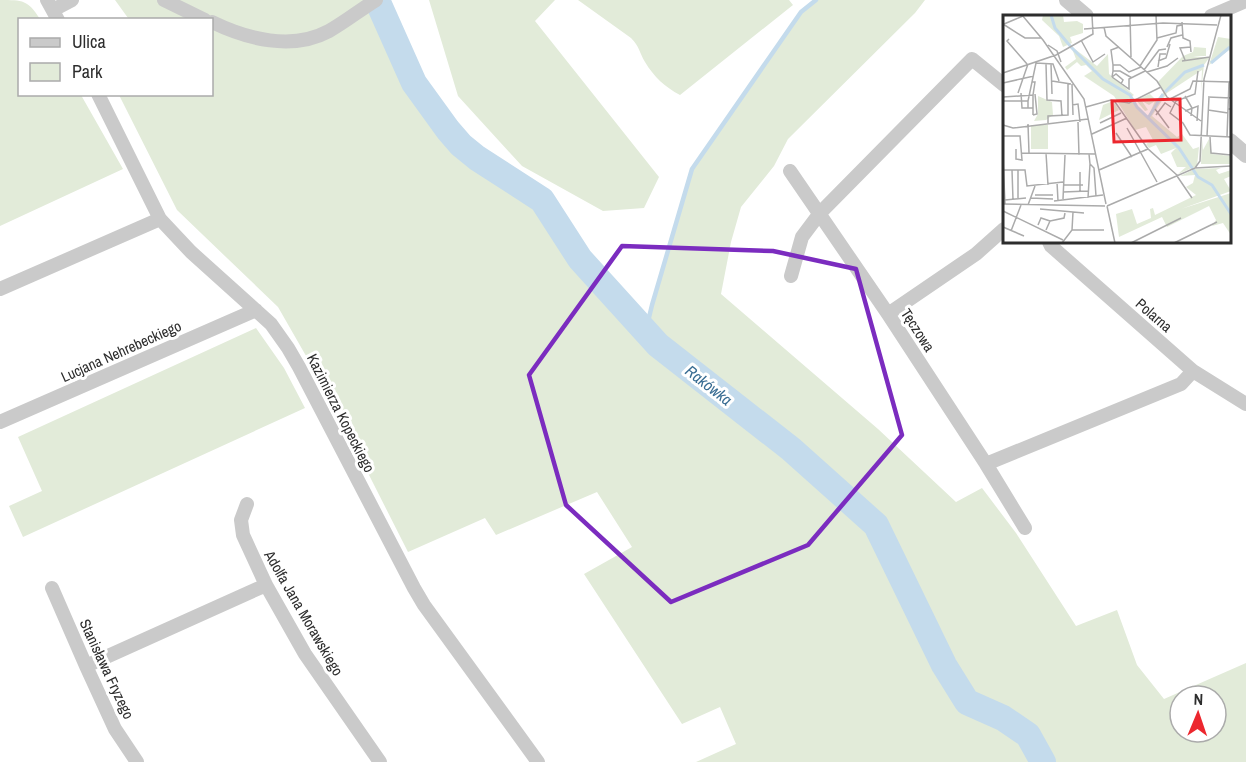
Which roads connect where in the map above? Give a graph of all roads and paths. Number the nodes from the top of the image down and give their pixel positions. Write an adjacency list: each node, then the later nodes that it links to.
1 (72, 0): 6 (street)
2 (164, 0): 9 (street)
3 (376, 0): 10 (street)
4 (1067, 0): 7 (street)
5 (1246, 1): 8 (street)
6 (53, 10)
7 (1085, 15)
8 (1213, 15)
9 (201, 18)
10 (213, 22)
11 (1003, 83): 16 (street)
12 (99, 96): 17 (street, Kazimierza Kopeckiego)
13 (1231, 142): 14 (street)
14 (1246, 155)
15 (790, 171): 16 (street, Tęczowa)
16 (820, 213): 20 (street); 23 (street, Tęczowa)
17 (160, 219): 21 (street); 22 (street, Kazimierza Kopeckiego)
18 (1003, 231): 23 (street)
19 (1050, 243): 24 (street, Polarna)
20 (791, 276)
21 (0, 289)
22 (256, 310): 26 (street, Lucjana Nehrebeckiego); 35 (street, Kazimierza Kopeckiego)
23 (888, 314): 27 (street, Tęczowa)
24 (1193, 371): 25 (street, Polarna); 27 (street)
25 (1246, 404)
26 (0, 422)
27 (986, 465): 29 (street, Tęczowa)
28 (247, 504): 30 (street, Adolfa Jana Morawskiego)
29 (1025, 528)
30 (266, 585): 32 (street); 34 (street, Adolfa Jana Morawskiego)
31 (52, 588): 32 (street, Stanisława Fryzego)
32 (86, 666): 33 (street, Stanisława Fryzego)
33 (137, 762)
34 (380, 762)
35 (538, 762)

